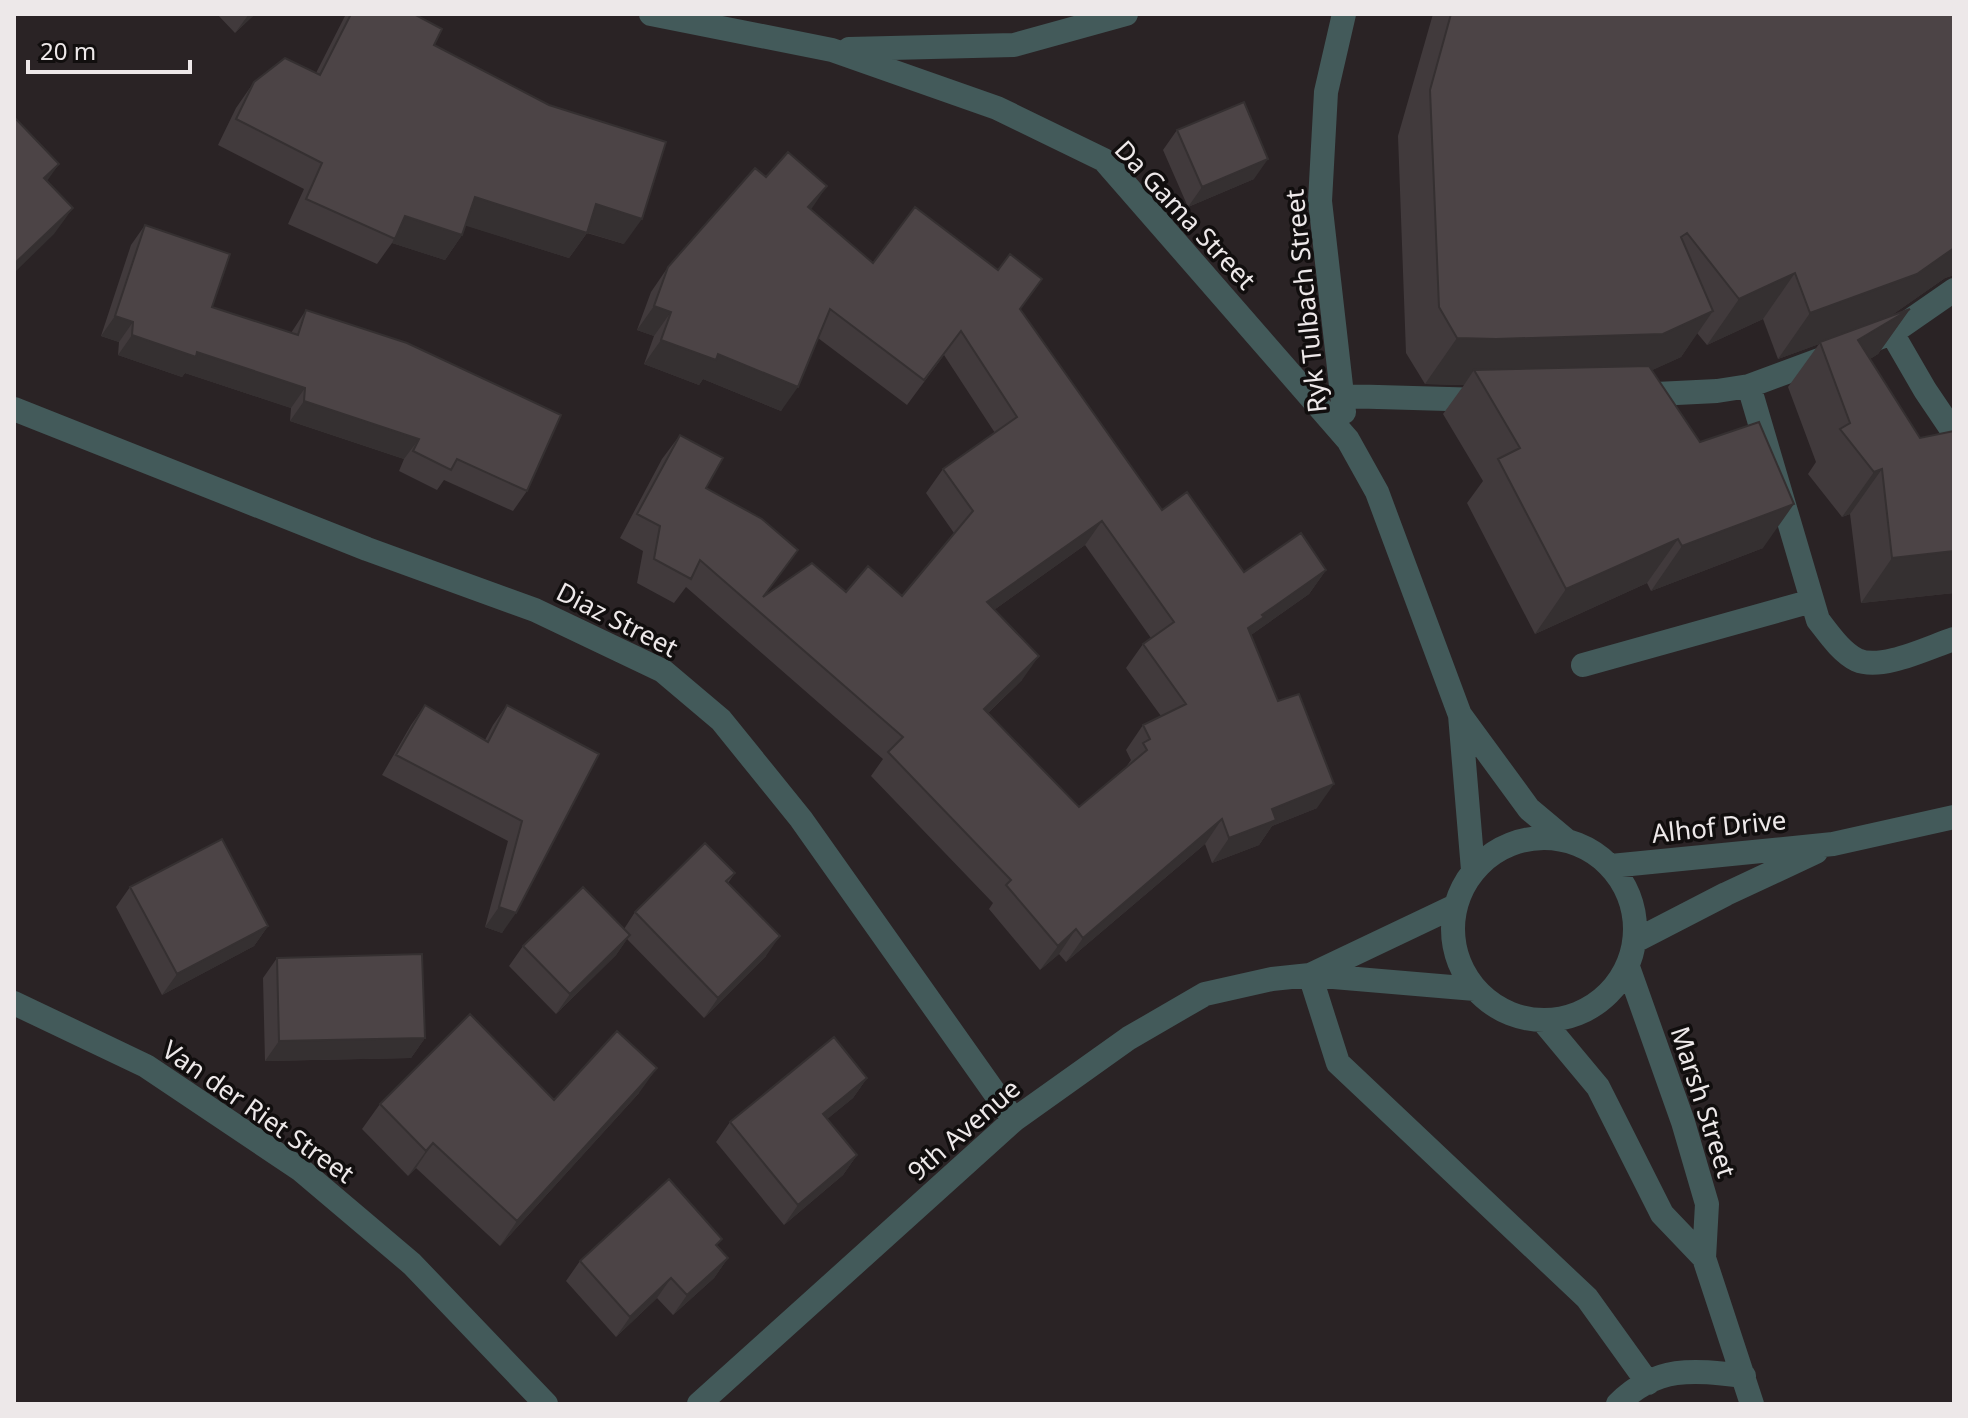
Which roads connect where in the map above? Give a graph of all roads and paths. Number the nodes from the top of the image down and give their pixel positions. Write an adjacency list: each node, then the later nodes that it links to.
1 (651, 14): 4 (street, Da Gama Street)
2 (1126, 14): 4 (street)
3 (1344, 14): 8 (street, Ryk Tulbach Street)
4 (832, 50): 13 (street, Da Gama Street)
5 (1954, 290): 6 (street)
6 (1892, 333): 7 (street); 12 (street)
7 (1749, 386): 9 (street); 14 (street)
8 (1343, 396): 10 (street); 13 (street, Ryk Tulbach Street)
9 (1605, 396)
10 (1511, 399)
11 (14, 409): 30 (street, Diaz Street)
12 (1954, 433)
13 (1348, 440): 17 (street, Da Gama Street)
14 (1812, 601): 15 (street); 16 (street)
15 (1954, 639)
16 (1583, 665)
17 (1460, 715): 19 (street, Da Gama Street); 22 (street, Da Gama Street)
18 (1954, 817): 20 (street, Alhof Drive)
19 (1566, 840): 21 (street); 22 (street)
20 (1833, 844): 21 (street, Alhof Drive); 24 (street, Alhof Drive)
21 (1611, 866): 24 (street)
22 (1473, 870): 23 (street)
23 (1455, 906): 26 (street, 9th Avenue); 27 (street)
24 (1635, 941): 25 (street)
25 (1628, 967): 29 (street); 31 (street, Marsh Street)
26 (1310, 975): 27 (street, 9th Avenue); 30 (street, 9th Avenue); 33 (street)
27 (1475, 989): 29 (street)
28 (14, 1003): 34 (street, Van der Riet Street)
29 (1543, 1021): 31 (street, Marsh Street)
30 (1014, 1120): 35 (street, 9th Avenue)
31 (1704, 1258): 32 (street, Marsh Street)
32 (1744, 1376): 33 (street); 37 (street, Marsh Street)
33 (1648, 1383): 36 (street)
34 (546, 1404)
35 (699, 1404)
36 (1618, 1404)
37 (1752, 1404)

